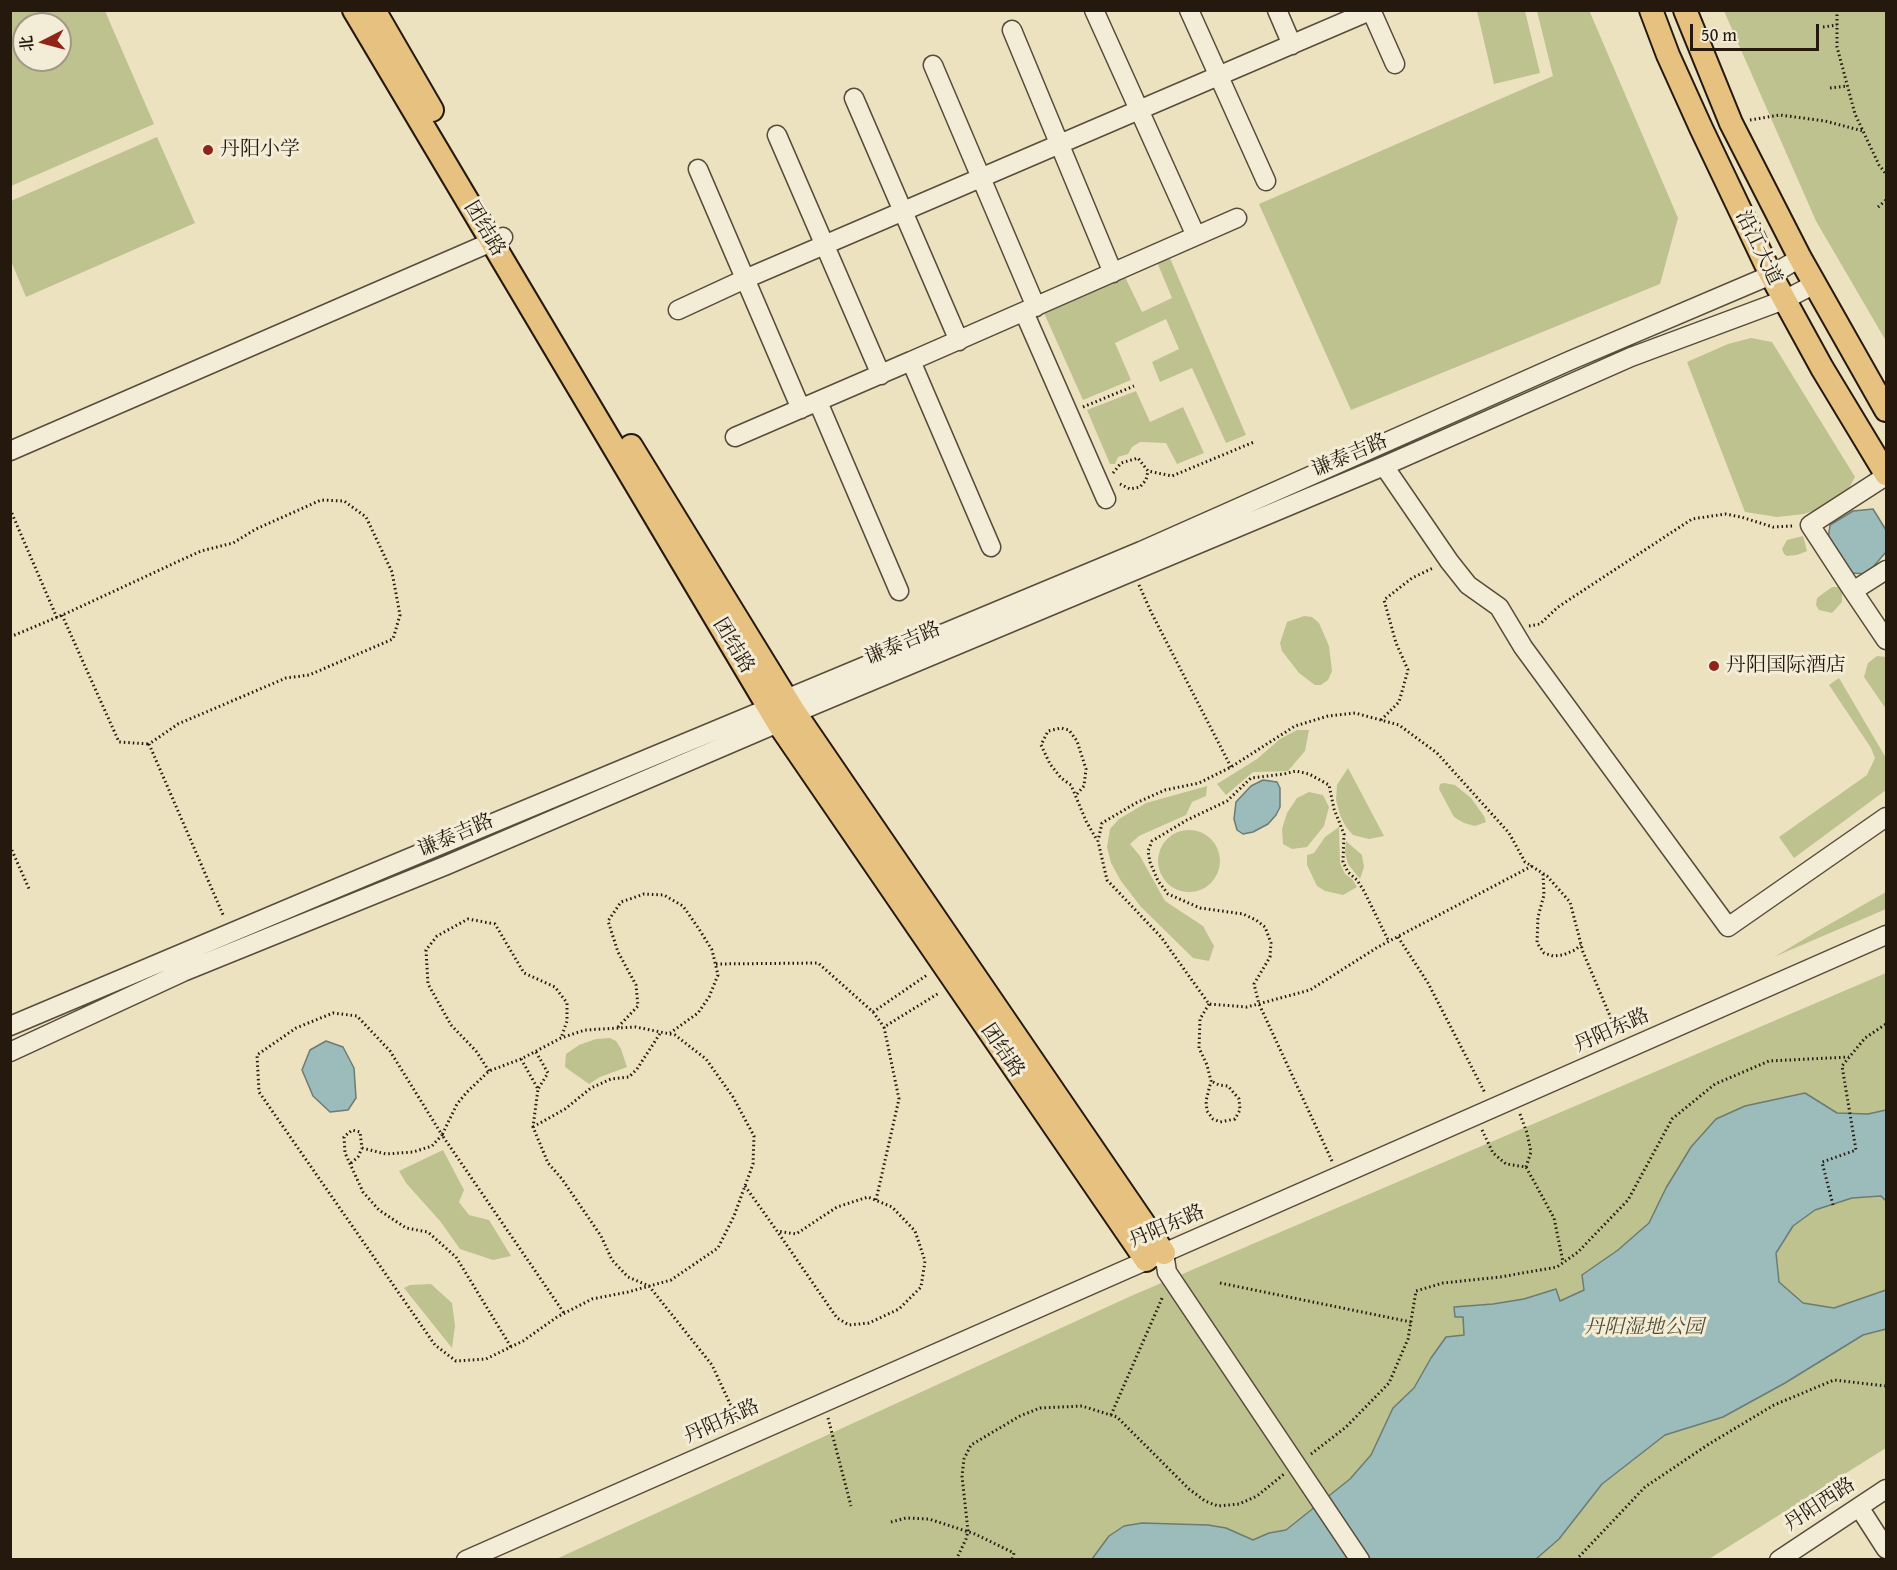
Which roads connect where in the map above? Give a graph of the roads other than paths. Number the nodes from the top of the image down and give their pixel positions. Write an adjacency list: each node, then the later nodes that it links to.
1 (1094, 10): 14 (street)
2 (1189, 10): 12 (street)
3 (1277, 10): 9 (street)
4 (1652, 10): 27 (main road, 沿江大道)
5 (1685, 10): 25 (main road, 沿江大道)
6 (1371, 11): 9 (street); 10 (street)
7 (373, 12): 23 (main road, 团结路)
8 (1012, 30): 16 (street)
9 (1292, 45): 12 (street)
10 (1395, 64)
11 (933, 65): 18 (street)
12 (1219, 76): 14 (street); 19 (street)
13 (854, 98): 20 (street)
14 (1140, 110): 16 (street); 22 (street)
15 (777, 135): 24 (street)
16 (1059, 144): 18 (street); 26 (street)
17 (698, 169): 28 (street)
18 (980, 178): 20 (street); 31 (street)
19 (1266, 181)
20 (902, 212): 24 (street); 33 (street)
21 (1238, 218): 22 (street)
22 (1196, 236): 26 (street)
23 (497, 239): 39 (street); 48 (main road, 团结路)
24 (824, 245): 28 (street); 35 (street)
25 (1800, 258): 27 (street, 谦泰吉路); 29 (main road, 沿江大道)
26 (1113, 273): 31 (street)
27 (1771, 275): 30 (main road, 沿江大道); 48 (street, 谦泰吉路)
28 (745, 279): 32 (street); 36 (street)
29 (1815, 284): 30 (street, 谦泰吉路); 37 (main road, 沿江大道)
30 (1784, 300): 40 (street, 谦泰吉路); 41 (main road, 沿江大道)
31 (1030, 309): 33 (street); 42 (street)
32 (678, 310)
33 (959, 341): 34 (street)
34 (911, 362): 35 (street); 43 (street)
35 (881, 375): 36 (street)
36 (810, 405): 38 (street); 45 (street)
37 (1887, 410)
38 (735, 437)
39 (10, 451)
40 (1384, 466): 48 (street, 谦泰吉路); 49 (street)
41 (1887, 475): 46 (street)
42 (1106, 500)
43 (991, 548)
44 (1887, 570): 46 (street)
45 (899, 591)
46 (1853, 591): 47 (street)
47 (1887, 640)
48 (782, 711): 51 (street, 谦泰吉路); 52 (street, 谦泰吉路); 53 (main road, 团结路); 53 (main road, 团结路)
49 (1887, 817)
50 (1887, 935): 53 (street, 丹阳东路)
51 (10, 1026)
52 (10, 1052)
53 (1162, 1266): 57 (street, 丹阳东路); 58 (street)
54 (1887, 1489): 55 (street, 丹阳西路)
55 (1859, 1507): 56 (street); 59 (street, 丹阳西路)
56 (1887, 1549)
57 (466, 1560)
58 (1360, 1560)
59 (1779, 1560)

